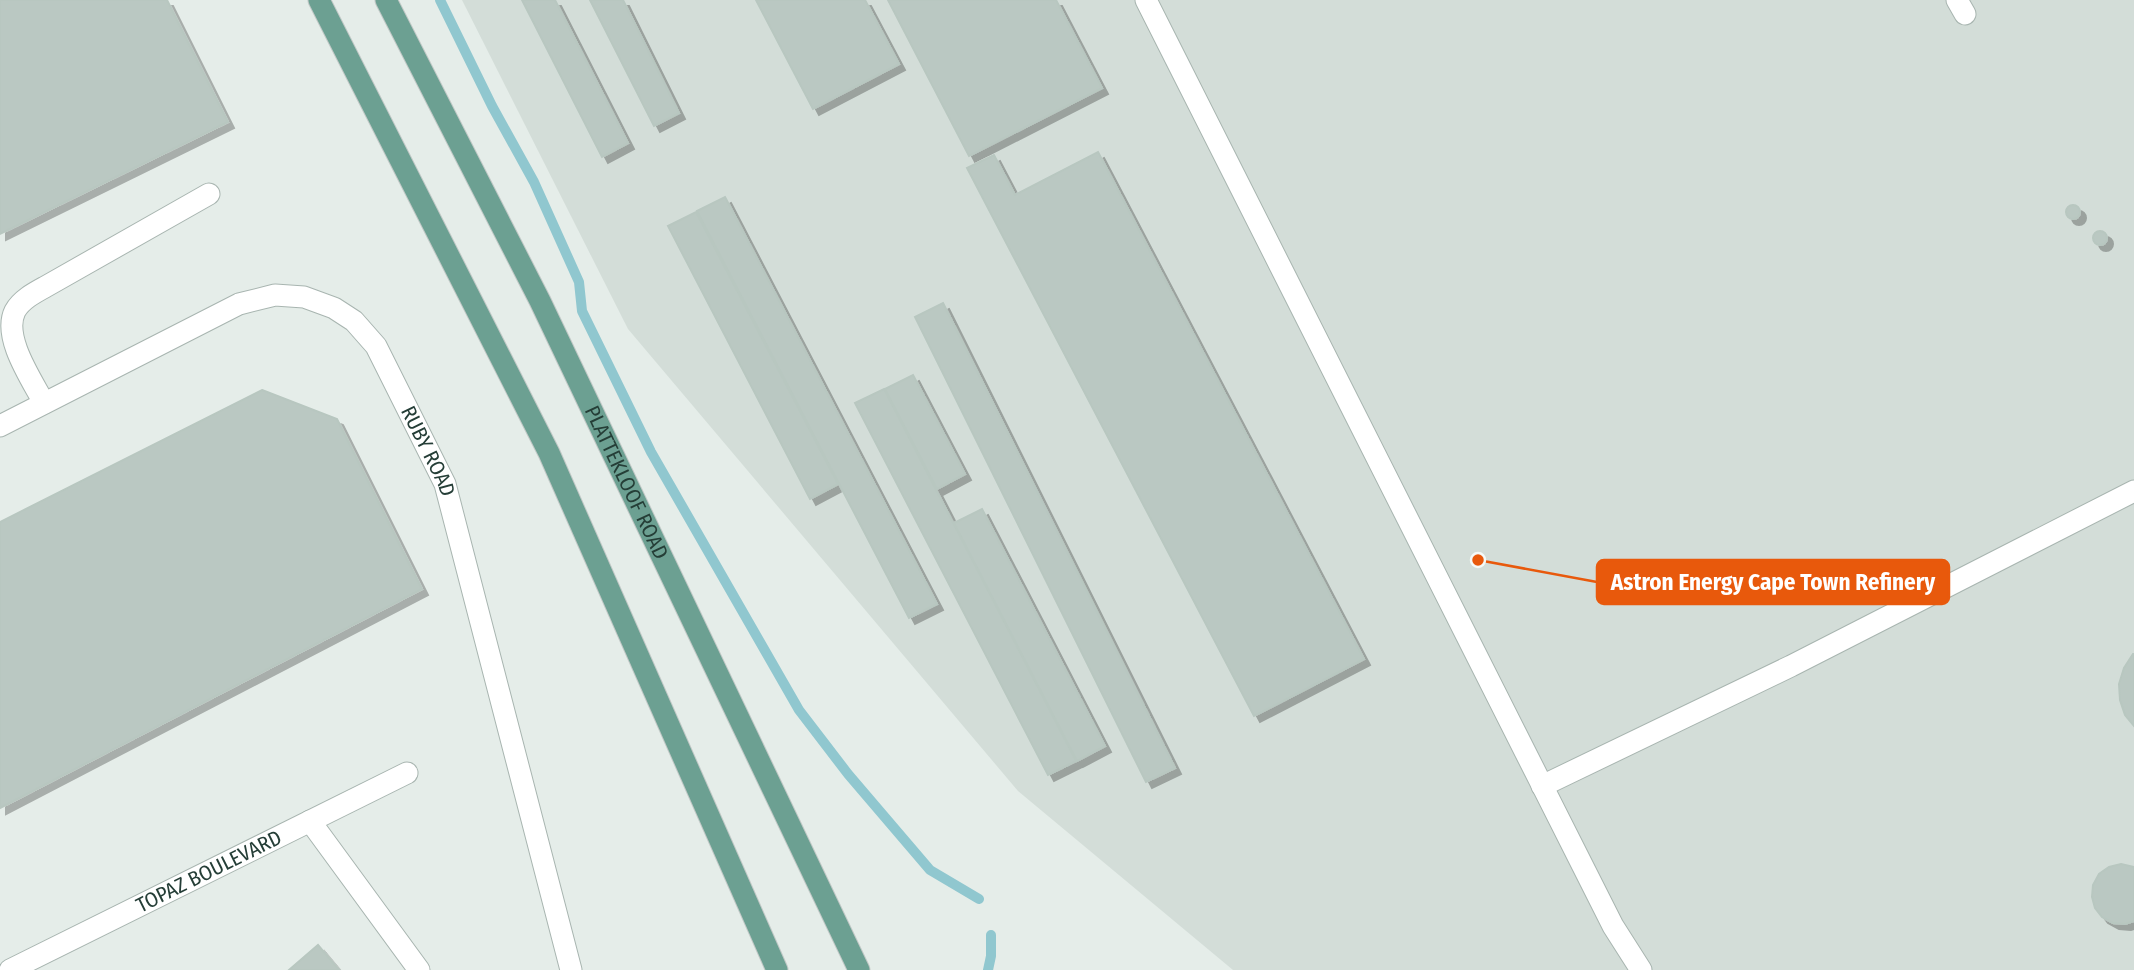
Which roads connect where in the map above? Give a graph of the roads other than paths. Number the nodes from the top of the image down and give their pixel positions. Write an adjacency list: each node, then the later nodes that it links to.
1 (318, 0): 14 (main road)
2 (386, 0): 15 (main road, PLATTEKLOOF ROAD)
3 (1146, 0): 9 (street)
4 (209, 194): 5 (street)
5 (44, 403): 6 (street, RUBY ROAD); 13 (street, RUBY ROAD)
6 (0, 426)
7 (2134, 491): 9 (street)
8 (407, 773): 10 (street, TOPAZ BOULEVARD)
9 (1542, 786): 16 (street)
10 (310, 821): 11 (street, TOPAZ BOULEVARD); 12 (street)
11 (10, 970)
12 (419, 970)
13 (571, 970)
14 (778, 970)
15 (859, 970)
16 (1640, 970)

